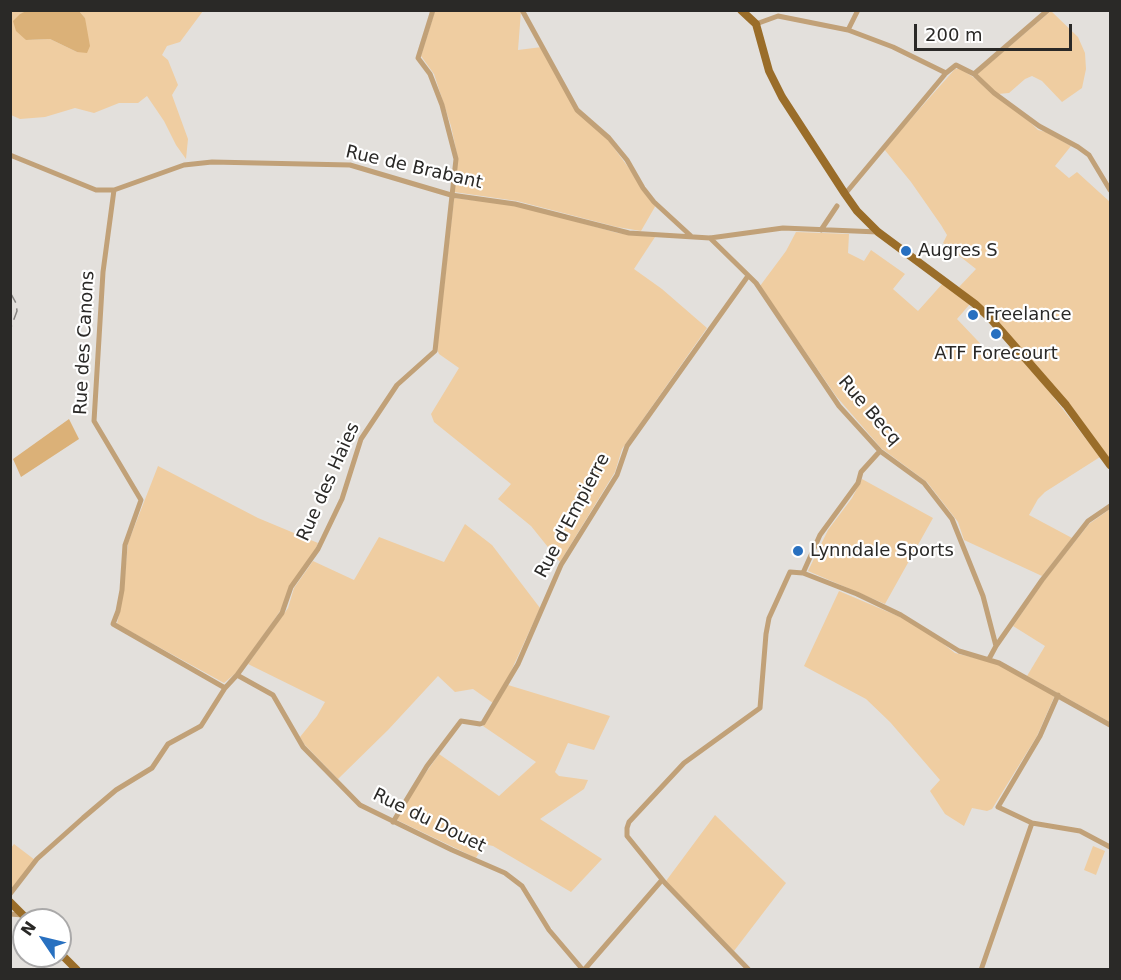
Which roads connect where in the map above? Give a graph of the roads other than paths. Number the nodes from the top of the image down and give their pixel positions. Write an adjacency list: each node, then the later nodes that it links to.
1 (433, 10): 14 (street, Rue des Haies)
2 (522, 10): 18 (street)
3 (741, 10): 6 (main road)
4 (858, 10): 7 (street)
5 (1048, 10): 9 (street)
6 (756, 24): 7 (street); 13 (main road)
7 (848, 30): 8 (street)
8 (946, 73): 9 (street); 13 (street)
9 (974, 74): 12 (street)
10 (10, 155): 11 (street, Rue de Brabant)
11 (114, 190): 14 (street, Rue de Brabant); 28 (street, Rue des Canons)
12 (1110, 190)
13 (844, 194): 17 (main road)
14 (451, 195): 18 (street, Rue de Brabant); 27 (street, Rue des Haies)
15 (837, 206): 16 (street)
16 (821, 230): 17 (street, Rue de Brabant); 19 (street, Rue de Brabant)
17 (878, 232): 22 (main road)
18 (691, 236): 19 (street, Rue de Brabant)
19 (710, 238): 20 (street, Rue Becq)
20 (748, 276): 21 (street, Rue Becq); 31 (street, Rue d'Empierre)
21 (880, 451): 24 (street); 25 (street, Rue Becq)
22 (1110, 465)
23 (1110, 506): 25 (street)
24 (803, 573): 26 (street); 34 (street)
25 (996, 646): 26 (street)
26 (989, 659): 29 (street)
27 (237, 675): 28 (street, Rue des Haies); 31 (street, Rue du Douet)
28 (225, 688): 35 (street, Rue des Haies)
29 (1058, 695): 30 (street); 32 (street)
30 (1110, 724)
31 (393, 822): 36 (street, Rue du Douet)
32 (1032, 823): 33 (street); 38 (street)
33 (1110, 847)
34 (662, 880): 36 (street); 37 (street)
35 (10, 894)
36 (584, 969)
37 (749, 969)
38 (981, 969)

